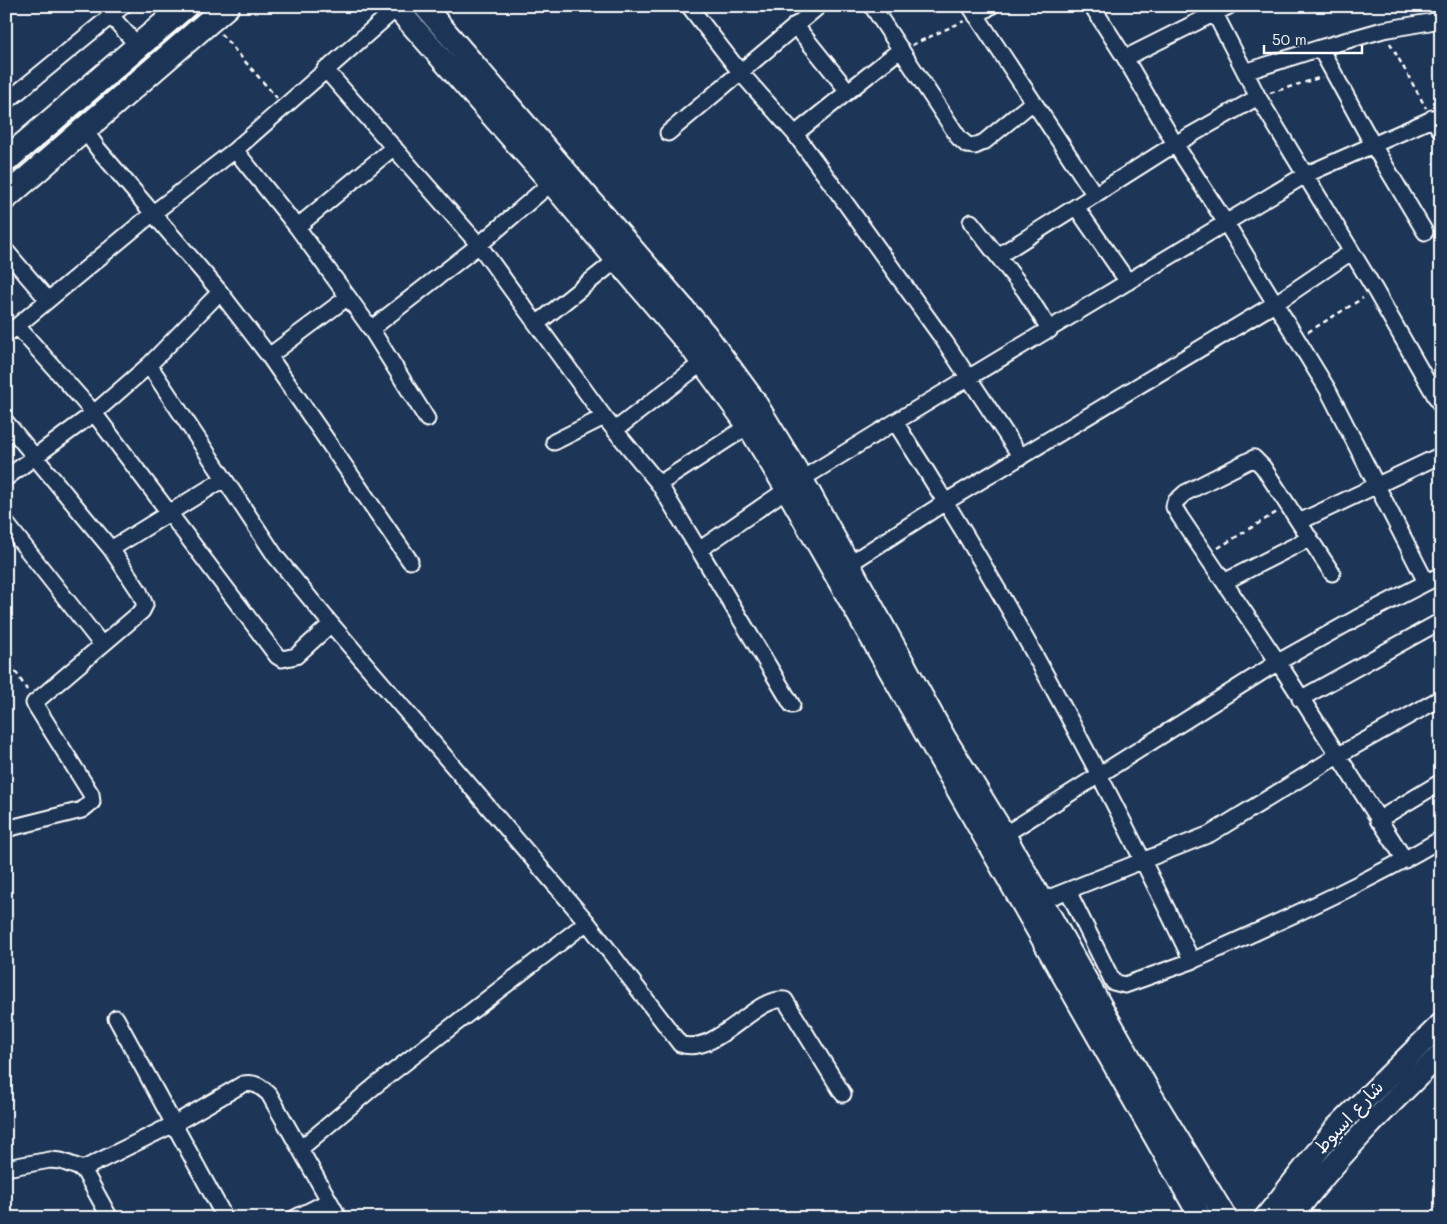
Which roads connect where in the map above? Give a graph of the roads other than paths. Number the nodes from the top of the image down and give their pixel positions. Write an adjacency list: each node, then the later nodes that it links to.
1 (185, 6): 15 (highway)
2 (227, 6): 27 (highway)
3 (424, 6): 49 (main road)
4 (688, 6): 20 (street)
5 (819, 6): 14 (street)
6 (872, 6): 17 (street)
7 (991, 6): 12 (street)
8 (1092, 6): 18 (street)
9 (397, 7): 19 (street); 37 (main road)
10 (1218, 9): 18 (street); 21 (street)
11 (117, 11): 15 (street); 24 (street)
12 (973, 11): 25 (street)
13 (1441, 20): 16 (street)
14 (795, 25): 20 (street); 22 (street)
15 (138, 47): 35 (highway)
16 (1320, 48): 21 (street); 32 (street)
17 (901, 49): 22 (street); 25 (street)
18 (1126, 58): 31 (street)
19 (326, 69): 33 (street); 34 (street)
20 (740, 72): 29 (street); 30 (street)
21 (1245, 72): 23 (street)
22 (848, 91): 30 (street)
23 (1258, 97): 31 (street); 36 (street)
24 (6, 102)
25 (1034, 102): 38 (street)
26 (1436, 117): 28 (street); 32 (street)
27 (84, 129): 39 (highway); 41 (street)
28 (1441, 131)
29 (668, 133)
30 (794, 134): 63 (street)
31 (1174, 144): 38 (street); 43 (street)
32 (1373, 145): 36 (street); 45 (street)
33 (394, 147): 44 (street); 46 (street)
34 (235, 150): 41 (street); 44 (street)
35 (6, 160)
36 (1305, 175): 43 (street); 48 (street)
37 (551, 183): 46 (street); 49 (main road)
38 (1095, 195): 40 (street)
39 (6, 197)
40 (1076, 207): 50 (street); 51 (street)
41 (152, 214): 52 (street); 54 (street)
42 (971, 222): 50 (street)
43 (1226, 222): 51 (street); 55 (street)
44 (298, 227): 53 (street)
45 (1425, 232)
46 (479, 245): 56 (street); 57 (street)
47 (6, 251): 54 (street)
48 (1351, 252): 55 (street); 64 (street)
49 (625, 253): 56 (street); 61 (main road); 79 (main road)
50 (998, 256): 59 (street)
51 (1128, 282): 59 (street)
52 (220, 292): 60 (street); 62 (street)
53 (348, 297): 57 (street); 60 (street)
54 (48, 300): 58 (street)
55 (1276, 303): 75 (street); 80 (street)
56 (538, 323): 66 (street)
57 (371, 329): 67 (street)
58 (12, 330): 65 (street)
59 (1050, 330): 63 (street)
60 (269, 356): 88 (street)
61 (703, 362): 70 (main road); 71 (street)
62 (149, 365): 65 (street); 77 (street)
63 (969, 379): 69 (street); 75 (street)
64 (1441, 406)
65 (94, 413): 74 (street); 82 (street)
66 (604, 417): 71 (street); 72 (street)
67 (427, 419)
68 (6, 422): 74 (street)
69 (895, 422): 79 (street); 81 (street)
70 (748, 426): 78 (street); 79 (main road)
71 (615, 430): 78 (street)
72 (554, 442)
73 (1441, 455): 80 (street)
74 (36, 456): 76 (street); 86 (street)
75 (1021, 457): 81 (street)
76 (6, 478)
77 (224, 479): 82 (street); 95 (street)
78 (659, 484): 87 (street)
79 (794, 484): 87 (street); 89 (main road); 106 (main road)
80 (1377, 486): 83 (street); 93 (street)
81 (947, 501): 89 (street); 102 (street)
82 (169, 512): 86 (street); 95 (street)
83 (1299, 522): 85 (street); 92 (street)
84 (6, 523): 96 (street)
85 (1310, 538): 90 (street); 92 (street)
86 (111, 549): 96 (street)
87 (699, 550): 100 (street)
88 (410, 561)
89 (849, 564): 106 (main road)
90 (1332, 573)
91 (1441, 575): 93 (street)
92 (1224, 582): 97 (street)
93 (1426, 582): 97 (street)
94 (1441, 621): 99 (street)
95 (331, 624): 112 (street)
96 (102, 645): 105 (street)
97 (1278, 662): 99 (street); 102 (street)
98 (1441, 698): 101 (street)
99 (1300, 699): 101 (street)
100 (792, 704)
101 (1337, 756): 104 (street); 109 (street)
102 (1100, 774): 106 (street); 109 (street)
103 (1441, 782): 104 (street)
104 (1378, 820): 108 (street)
105 (6, 829)
106 (996, 839): 111 (main road); 127 (main road)
107 (1441, 839): 108 (street)
108 (1405, 860): 113 (street)
109 (1142, 862): 110 (street); 113 (street)
110 (1068, 891): 111 (street); 113 (street)
111 (1041, 901): 128 (main road)
112 (587, 922): 117 (street); 119 (street)
113 (1192, 961)
114 (116, 1018): 118 (street)
115 (1441, 1024): 129 (main road, شارع اسيوط)
116 (1441, 1054): 130 (main road, شارع اسيوط)
117 (844, 1094)
118 (174, 1124): 119 (street); 121 (street); 124 (street)
119 (300, 1149): 122 (street)
120 (6, 1168): 121 (street)
121 (83, 1169): 123 (street)
122 (329, 1201): 125 (street); 126 (street)
123 (110, 1218)
124 (225, 1218)
125 (295, 1218)
126 (339, 1218)
127 (1201, 1218)
128 (1226, 1218)
129 (1265, 1218)
130 (1291, 1218)

